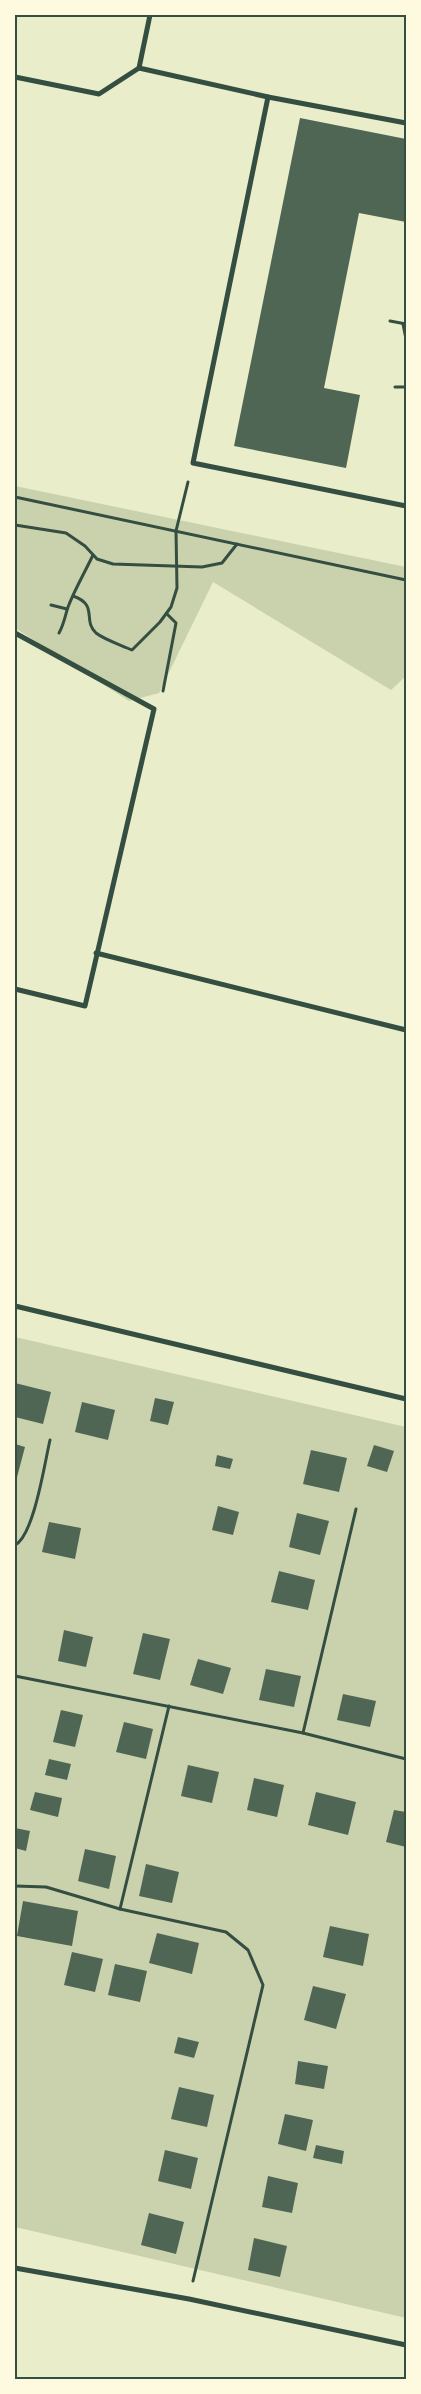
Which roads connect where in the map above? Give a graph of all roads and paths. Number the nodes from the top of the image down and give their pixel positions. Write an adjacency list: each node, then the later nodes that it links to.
1 (150, 15): 2 (street)
2 (139, 68): 3 (street); 4 (street)
3 (15, 77)
4 (268, 96): 5 (street); 11 (street)
5 (406, 123)
6 (390, 321): 7 (path)
7 (404, 324): 8 (path)
8 (406, 339)
9 (395, 387): 10 (path)
10 (406, 387)
11 (193, 463): 13 (street); 15 (path)
12 (15, 497): 15 (path)
13 (406, 506)
14 (15, 525): 17 (path)
15 (176, 531): 16 (path); 18 (path)
16 (238, 544): 18 (path); 19 (path)
17 (93, 555): 18 (path); 20 (path)
18 (177, 566): 23 (path)
19 (406, 580)
20 (72, 596): 22 (path); 23 (path)
21 (51, 605): 22 (path)
22 (67, 609): 25 (path)
23 (167, 614): 26 (path)
24 (15, 633): 26 (street)
25 (59, 633)
26 (154, 710): 27 (street)
27 (96, 953): 28 (street); 29 (street)
28 (15, 989)
29 (406, 1030)
30 (15, 1306): 31 (street)
31 (406, 1399)
32 (50, 1440): 34 (path)
33 (356, 1509): 37 (path)
34 (15, 1545)
35 (15, 1676): 36 (path)
36 (169, 1706): 37 (path); 40 (path)
37 (303, 1733): 38 (path)
38 (406, 1759)
39 (15, 1886): 40 (path)
40 (120, 1909): 42 (path)
41 (15, 2268): 42 (street)
42 (189, 2299): 43 (street)
43 (406, 2345)

